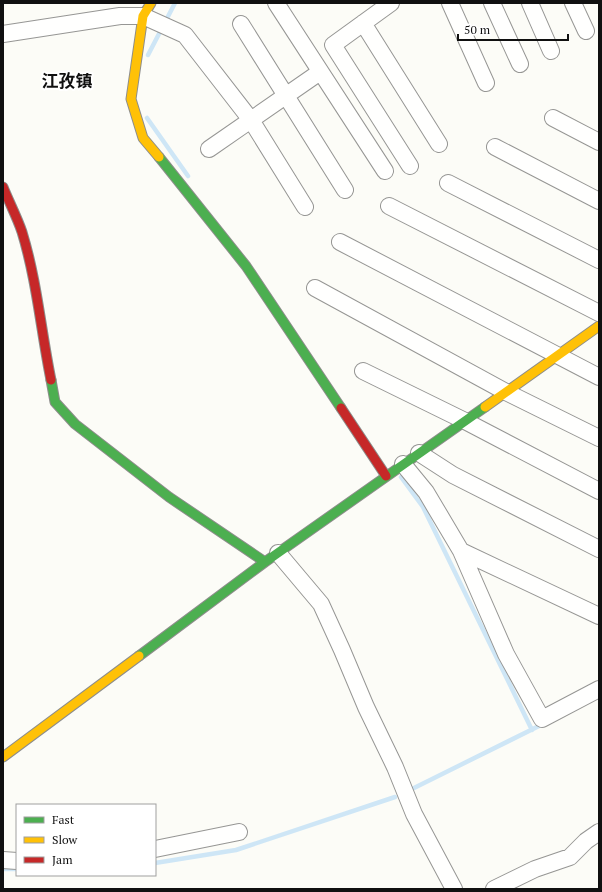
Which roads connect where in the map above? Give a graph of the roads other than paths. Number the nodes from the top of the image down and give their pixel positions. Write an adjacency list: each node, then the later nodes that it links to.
1 (276, 3): 15 (street)
2 (391, 3): 9 (street)
3 (450, 3): 16 (street)
4 (492, 3): 14 (street)
5 (530, 3): 13 (street)
6 (574, 3): 11 (street)
7 (147, 9): 8 (street); 19 (street); 45 (street)
8 (118, 10): 12 (street)
9 (364, 23): 21 (street); 24 (street)
10 (241, 24): 17 (street)
11 (586, 31)
12 (3, 34)
13 (551, 52)
14 (520, 64)
15 (320, 72): 17 (street); 25 (street)
16 (486, 83)
17 (286, 96): 19 (street); 28 (street)
18 (553, 118): 20 (street)
19 (251, 120): 23 (street); 31 (street)
20 (599, 142)
21 (439, 144)
22 (495, 147): 29 (street)
23 (210, 148)
24 (410, 166)
25 (385, 171)
26 (448, 183): 33 (street)
27 (3, 187): 50 (street)
28 (345, 190)
29 (599, 201)
30 (389, 206): 35 (street)
31 (305, 207)
32 (340, 242): 37 (street)
33 (599, 260)
34 (315, 288): 40 (street)
35 (599, 313)
36 (599, 326): 37 (street)
37 (556, 356): 39 (street); 40 (street)
38 (363, 370): 41 (street)
39 (599, 377)
40 (506, 392): 41 (street); 42 (street)
41 (465, 421): 43 (street); 46 (street)
42 (599, 438)
43 (419, 453): 44 (street); 47 (street)
44 (403, 464): 45 (street); 48 (street)
45 (386, 476): 49 (street)
46 (599, 491)
47 (599, 549)
48 (461, 551): 51 (street); 52 (street)
49 (278, 553): 50 (street); 59 (street)
50 (265, 562): 53 (street)
51 (599, 616)
52 (599, 689)
53 (3, 758)
54 (239, 832): 56 (street)
55 (599, 832): 60 (street)
56 (156, 849)
57 (3, 860): 58 (street)
58 (16, 860)
59 (454, 889)
60 (494, 889)

